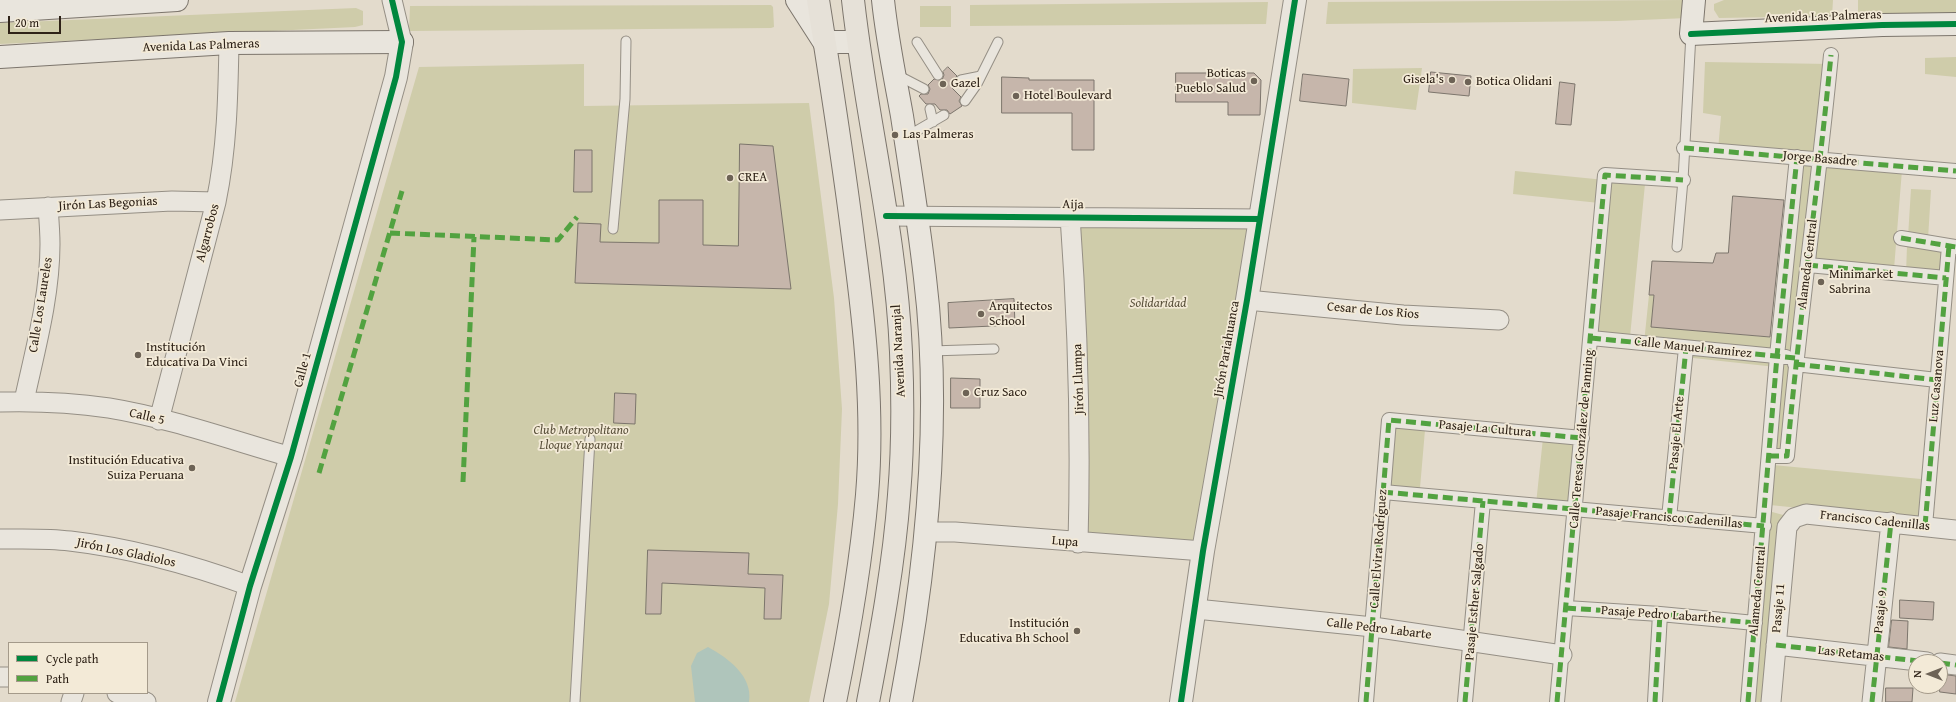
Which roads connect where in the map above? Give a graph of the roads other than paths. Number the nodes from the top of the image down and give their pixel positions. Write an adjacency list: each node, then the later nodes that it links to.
1 (177, 0): 9 (main road)
2 (392, 0): 13 (street)
3 (797, 0): 14 (main road)
4 (818, 0): 14 (highway)
5 (853, 0): 15 (highway, Avenida Naranjal)
6 (883, 0): 21 (main road)
7 (1295, 0): 42 (main road, Jirón Pariahuanca)
8 (1694, 0): 11 (main road)
9 (0, 11)
10 (1956, 24): 11 (main road, Avenida Las Palmeras)
11 (1691, 34): 31 (lane)
12 (626, 41): 43 (lane)
13 (402, 42): 18 (main road, Avenida Las Palmeras); 65 (main road, Calle 1)
14 (824, 42): 15 (main road); 94 (highway)
15 (858, 42): 39 (highway, Avenida Naranjal)
16 (917, 42): 22 (lane)
17 (998, 42): 23 (lane)
18 (229, 43): 20 (main road, Avenida Las Palmeras); 36 (street, Algarrobos)
19 (1831, 55): 33 (street, Alameda Central)
20 (0, 57)
21 (893, 73): 25 (lane); 30 (main road)
22 (938, 76)
23 (981, 76): 24 (lane); 26 (lane)
24 (961, 80)
25 (924, 89)
26 (964, 101)
27 (930, 108): 29 (lane)
28 (944, 115): 29 (lane)
29 (933, 122): 30 (lane)
30 (905, 138): 40 (main road)
31 (1684, 148): 32 (street, Jorge Basadre); 35 (lane)
32 (1797, 157): 33 (street, Jorge Basadre); 55 (street, Alameda Central)
33 (1820, 159): 34 (street, Jorge Basadre); 47 (street, Alameda Central)
34 (1956, 170)
35 (1683, 180): 45 (lane); 51 (street, Calle Teresa González de Fanning)
36 (216, 202): 37 (street, Jirón Las Begonias); 60 (street, Algarrobos)
37 (48, 207): 38 (street, Jirón Las Begonias); 58 (street, Calle Los Laureles)
38 (0, 210)
39 (886, 216): 40 (street, Aija); 95 (highway, Avenida Naranjal)
40 (916, 216): 41 (street, Aija); 54 (main road)
41 (1070, 216): 42 (street, Aija); 77 (street, Jirón Llumpa)
42 (1260, 219): 49 (main road, Jirón Pariahuanca)
43 (613, 229)
44 (1901, 238): 46 (street)
45 (1677, 247)
46 (1952, 247): 48 (street, Luz Casanova)
47 (1808, 265): 48 (street); 56 (street, Alameda Central)
48 (1946, 278): 57 (street, Luz Casanova)
49 (1247, 300): 50 (street, Cesar de Los Rios); 78 (main road, Jirón Pariahuanca)
50 (1499, 320)
51 (1591, 338): 52 (street, Calle Manuel Ramirez); 62 (street, Calle Teresa González de Fanning)
52 (1686, 348): 55 (street, Calle Manuel Ramirez); 69 (street, Pasaje El Arte)
53 (994, 349): 54 (lane)
54 (931, 351): 75 (main road)
55 (1777, 356): 56 (street, Calle Manuel Ramirez); 64 (street, Alameda Central)
56 (1796, 361): 57 (street, Calle Manuel Ramirez); 64 (street, Alameda Central)
57 (1937, 380): 73 (street, Luz Casanova)
58 (24, 401): 59 (street, Calle 5); 60 (street, Calle 5)
59 (0, 402)
60 (159, 420): 65 (street, Calle 5)
61 (1389, 420): 62 (street, Pasaje La Cultura); 66 (street, Calle Elvira Rodríguez)
62 (1582, 438): 68 (street, Calle Teresa González de Fanning)
63 (590, 439): 93 (lane)
64 (1769, 456): 72 (street, Alameda Central)
65 (291, 457): 79 (main road, Calle 1)
66 (1383, 492): 67 (street, Pasaje Francisco Cadenillas); 84 (street, Calle Elvira Rodríguez)
67 (1483, 501): 68 (street, Pasaje Francisco Cadenillas); 85 (street, Pasaje Esther Salgado)
68 (1576, 510): 69 (street, Pasaje Francisco Cadenillas); 80 (street, Calle Teresa González de Fanning)
69 (1669, 518): 72 (street, Pasaje Francisco Cadenillas)
70 (1794, 518): 71 (street, Francisco Cadenillas); 86 (street, Pasaje 11)
71 (1890, 522): 73 (street, Francisco Cadenillas); 88 (street, Pasaje 9)
72 (1764, 526): 83 (street, Alameda Central)
73 (1925, 526): 74 (street, Francisco Cadenillas)
74 (1956, 530)
75 (927, 532): 77 (street, Lupa); 96 (main road)
76 (0, 539): 79 (street, Jirón Los Gladiolos)
77 (1078, 543): 78 (street, Lupa)
78 (1203, 551): 81 (main road, Jirón Pariahuanca)
79 (250, 586): 92 (main road, Calle 1)
80 (1566, 608): 82 (street, Pasaje Pedro Labarthe); 87 (street, Calle Teresa González de Fanning)
81 (1196, 609): 84 (street, Calle Pedro Labarte); 97 (main road, Jirón Pariahuanca)
82 (1660, 614): 83 (street, Pasaje Pedro Labarthe); 101 (street)
83 (1755, 623): 102 (street, Alameda Central)
84 (1373, 627): 85 (street, Calle Pedro Labarte); 98 (street, Calle Elvira Rodríguez)
85 (1472, 641): 87 (street, Calle Pedro Labarte); 99 (street, Pasaje Esther Salgado)
86 (1776, 645): 88 (street, Las Retamas); 103 (street, Pasaje 11)
87 (1562, 655): 100 (street, Calle Teresa González de Fanning)
88 (1877, 657): 89 (street, Las Retamas); 104 (street, Pasaje 9)
89 (1908, 660)
90 (120, 694): 91 (street)
91 (146, 702)
92 (219, 702)
93 (574, 702)
94 (835, 702)
95 (868, 702)
96 (901, 702)
97 (1181, 702)
98 (1366, 702)
99 (1465, 702)
100 (1557, 702)
101 (1655, 702)
102 (1748, 702)
103 (1770, 702)
104 (1872, 702)

